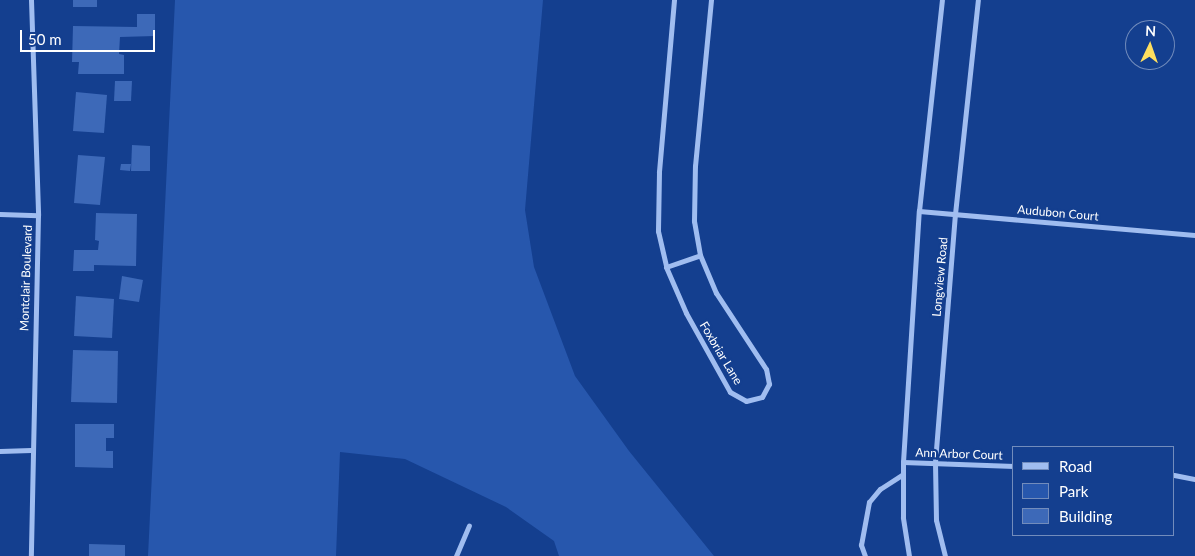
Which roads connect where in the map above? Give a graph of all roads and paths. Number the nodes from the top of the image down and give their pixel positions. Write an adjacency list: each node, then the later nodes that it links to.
1 (31, 0): 9 (street, Montclair Boulevard)
2 (674, 0): 12 (street, Foxbriar Lane)
3 (712, 0): 11 (street, Foxbriar Lane)
4 (942, 0): 6 (street, Longview Road)
5 (978, 0): 8 (street, Longview Road)
6 (919, 211): 8 (street, Audubon Court); 15 (street, Longview Road)
7 (0, 214): 9 (street)
8 (955, 214): 10 (street, Audubon Court); 16 (street, Longview Road)
9 (38, 215): 13 (street, Montclair Boulevard)
10 (1195, 235)
11 (700, 255): 12 (street); 12 (street, Foxbriar Lane)
12 (666, 267)
13 (31, 450): 14 (street); 22 (street, Montclair Boulevard)
14 (0, 451)
15 (903, 462): 16 (street, Ann Arbor Court); 18 (street, Longview Road)
16 (935, 462): 17 (street, Ann Arbor Court); 26 (street, Longview Road)
17 (1012, 466)
18 (903, 474): 24 (street); 25 (street, Longview Road)
19 (1175, 475): 20 (street)
20 (1195, 479)
21 (469, 526): 23 (street)
22 (31, 556)
23 (456, 556)
24 (865, 556)
25 (909, 556)
26 (944, 556)

